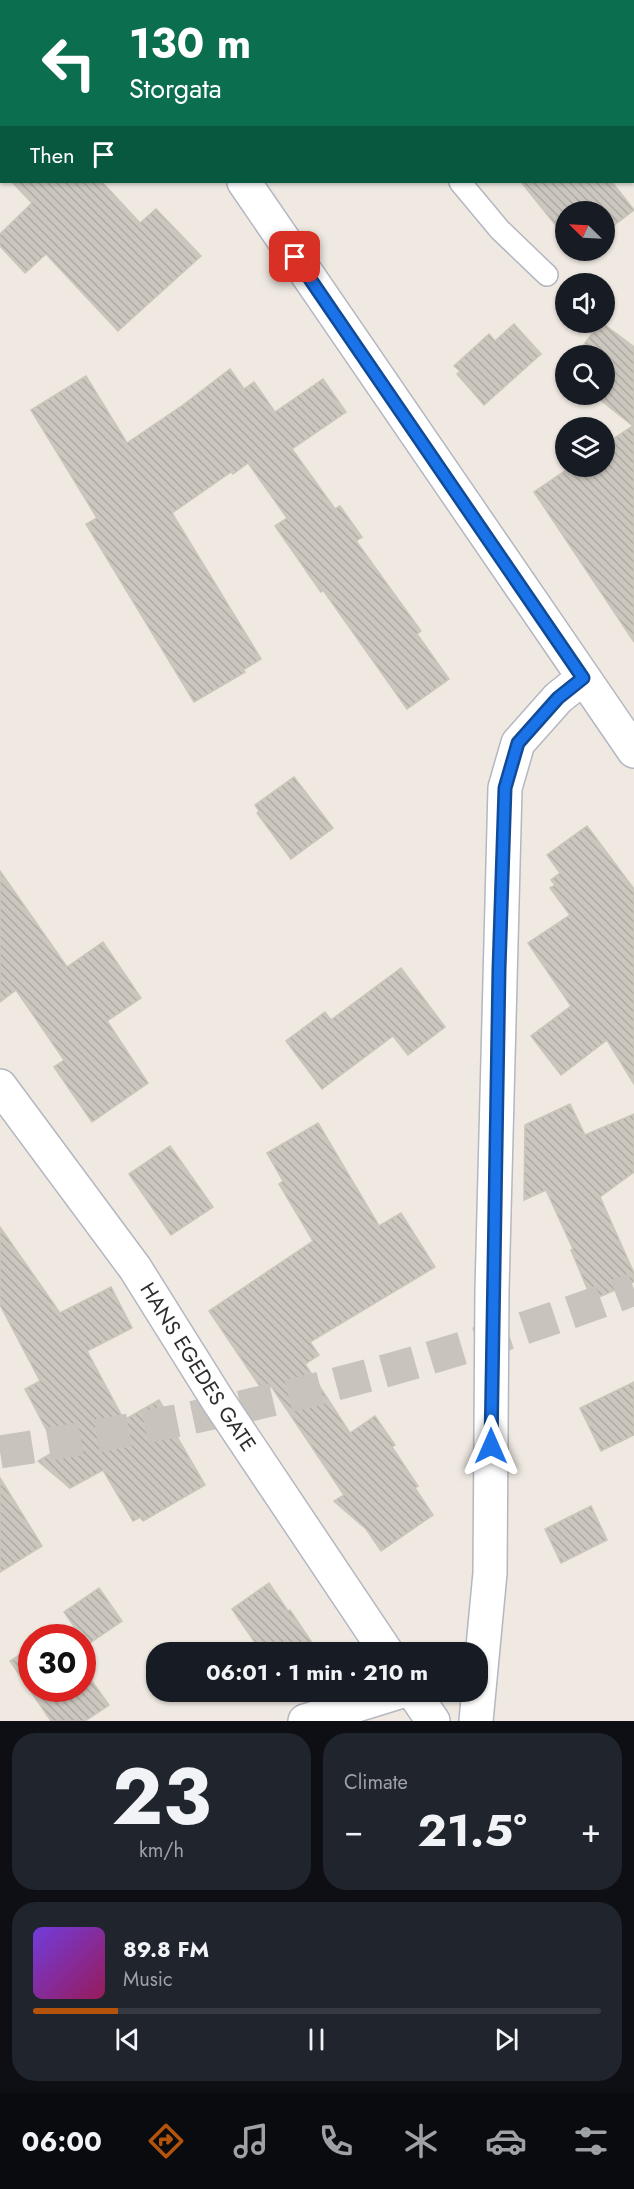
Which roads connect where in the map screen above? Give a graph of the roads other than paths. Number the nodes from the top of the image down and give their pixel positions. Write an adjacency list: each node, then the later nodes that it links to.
1 (245, 183): 4 (street)
2 (461, 183): 3 (lane)
3 (547, 275)
4 (583, 678): 5 (street); 12 (street)
5 (634, 751)
6 (0, 1086): 7 (street, HANS EGEDES GATE)
7 (380, 1642)
8 (367, 1702): 10 (street)
9 (420, 1702): 11 (street)
10 (305, 1721)
11 (433, 1721)
12 (476, 1721)

